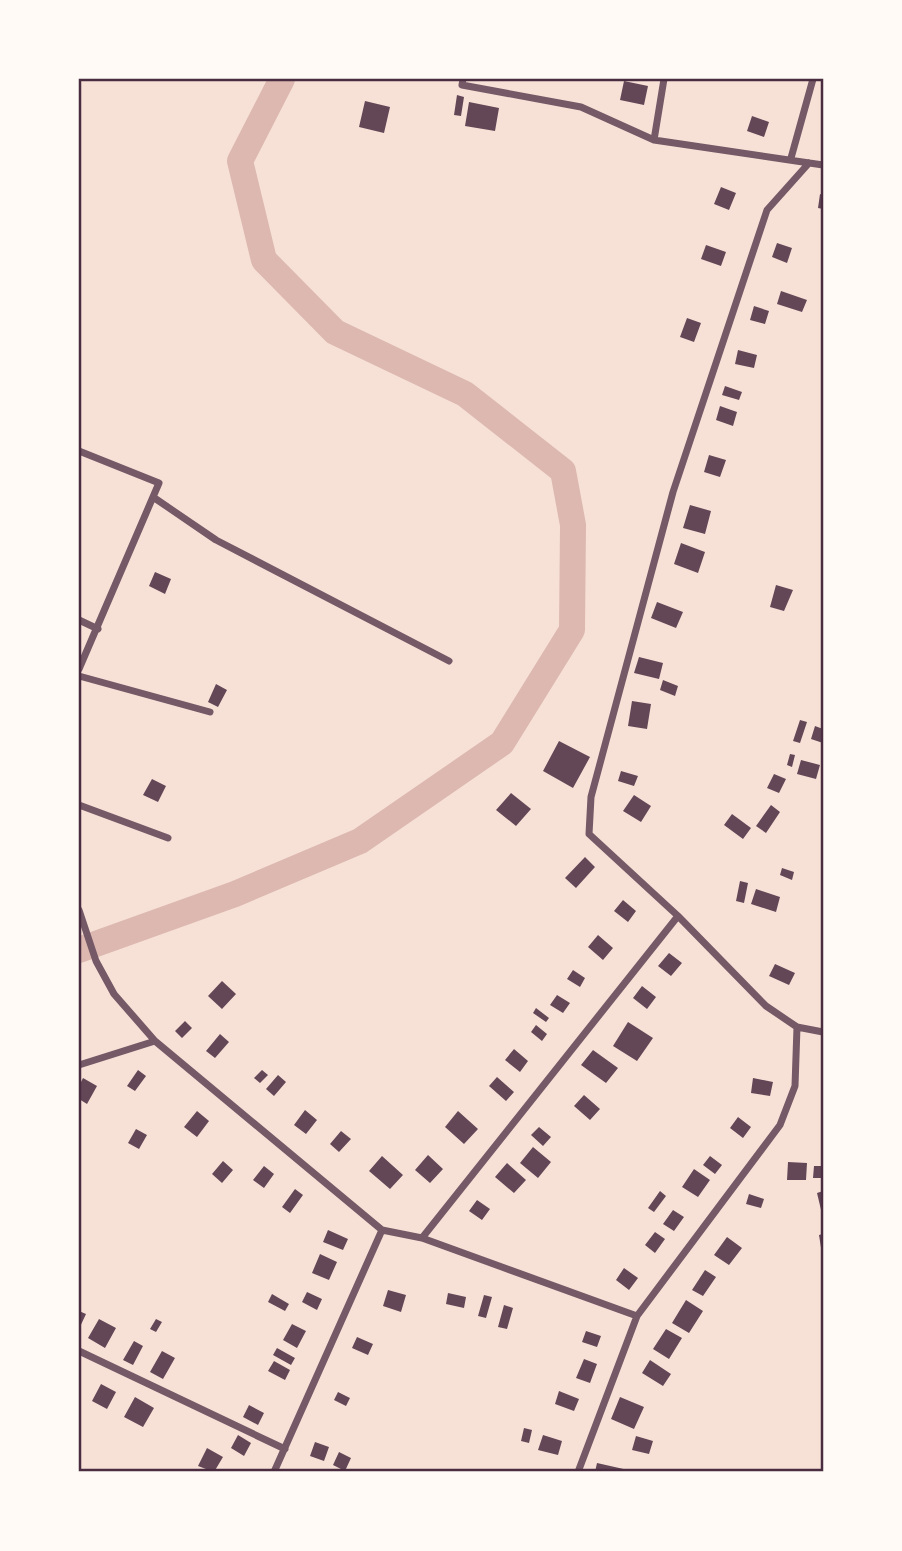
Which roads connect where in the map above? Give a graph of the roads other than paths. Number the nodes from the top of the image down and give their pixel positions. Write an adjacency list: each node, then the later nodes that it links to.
1 (664, 79): 4 (street)
2 (813, 79): 5 (street)
3 (462, 82): 4 (street)
4 (654, 140): 5 (street)
5 (791, 159): 6 (street)
6 (809, 163): 7 (street); 19 (street)
7 (823, 165)
8 (79, 451): 9 (street)
9 (153, 498): 11 (street); 12 (street)
10 (79, 620): 11 (street)
11 (98, 629): 13 (street)
12 (449, 661)
13 (79, 669)
14 (79, 676): 15 (street)
15 (211, 712)
16 (79, 805): 17 (street)
17 (168, 838)
18 (79, 910): 22 (street)
19 (678, 916): 20 (street); 25 (street)
20 (797, 1027): 21 (street); 26 (street)
21 (823, 1032)
22 (155, 1041): 23 (street); 24 (street)
23 (79, 1065)
24 (382, 1230): 25 (street); 28 (street)
25 (422, 1238): 26 (street)
26 (638, 1316): 30 (street)
27 (79, 1351): 28 (street)
28 (285, 1449): 29 (street)
29 (274, 1472)
30 (578, 1472)

